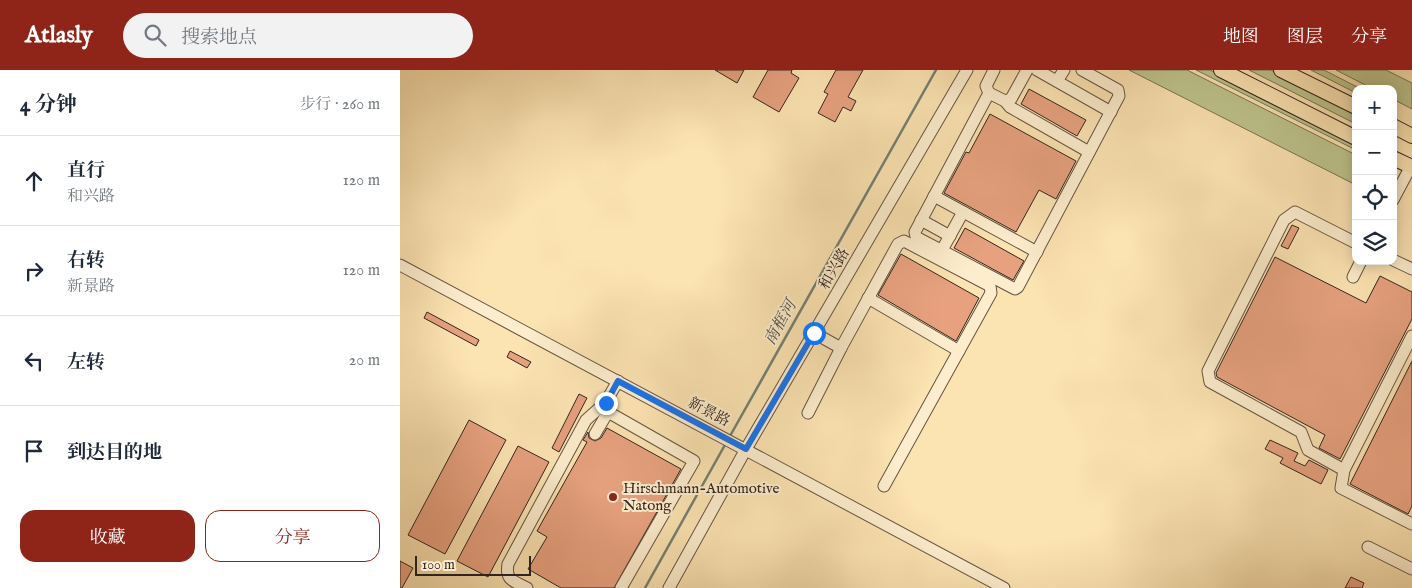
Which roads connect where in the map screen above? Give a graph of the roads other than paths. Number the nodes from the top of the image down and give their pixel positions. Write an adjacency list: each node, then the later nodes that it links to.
1 (967, 70): 35 (street, 和兴路)
2 (994, 70): 11 (street)
3 (1027, 70): 12 (street)
4 (1037, 70): 9 (street)
5 (1064, 70): 9 (street)
6 (1081, 70): 10 (street); 14 (street)
7 (1221, 70): 16 (main road)
8 (1281, 70): 13 (main road)
9 (1057, 82): 10 (street)
10 (1070, 89): 14 (street)
11 (989, 93): 12 (street); 22 (street)
12 (1005, 101): 18 (street)
13 (1352, 106)
14 (1111, 112): 18 (street)
15 (1397, 128): 17 (main road)
16 (1352, 136)
17 (1412, 136)
18 (1089, 152): 28 (street)
19 (1397, 160): 20 (main road)
20 (1411, 167): 21 (street)
21 (1397, 193)
22 (934, 196): 23 (street); 24 (street)
23 (963, 212): 25 (street); 28 (street)
24 (921, 220): 25 (street); 27 (street)
25 (950, 236): 27 (street)
26 (1352, 241): 44 (street)
27 (942, 250): 28 (street)
28 (1037, 252)
29 (1397, 262): 32 (street)
30 (400, 265): 39 (street, 新景路)
31 (1359, 265): 33 (street)
32 (1412, 269)
33 (1353, 277)
34 (868, 298): 37 (street); 38 (street); 38 (street)
35 (814, 333): 37 (street); 43 (street, 和兴路)
36 (1412, 336): 44 (street)
37 (841, 348): 41 (street)
38 (959, 351): 45 (street)
39 (618, 381): 40 (street); 43 (street, 新景路)
40 (604, 410): 42 (street); 49 (street); 50 (street)
41 (808, 413)
42 (595, 434)
43 (746, 449): 51 (street, 和兴路); 52 (street, 新景路)
44 (1344, 470): 46 (street)
45 (884, 486)
46 (1412, 524)
47 (1368, 547): 48 (street)
48 (1412, 570)
49 (527, 588)
50 (621, 588)
51 (669, 588)
52 (1004, 588)

